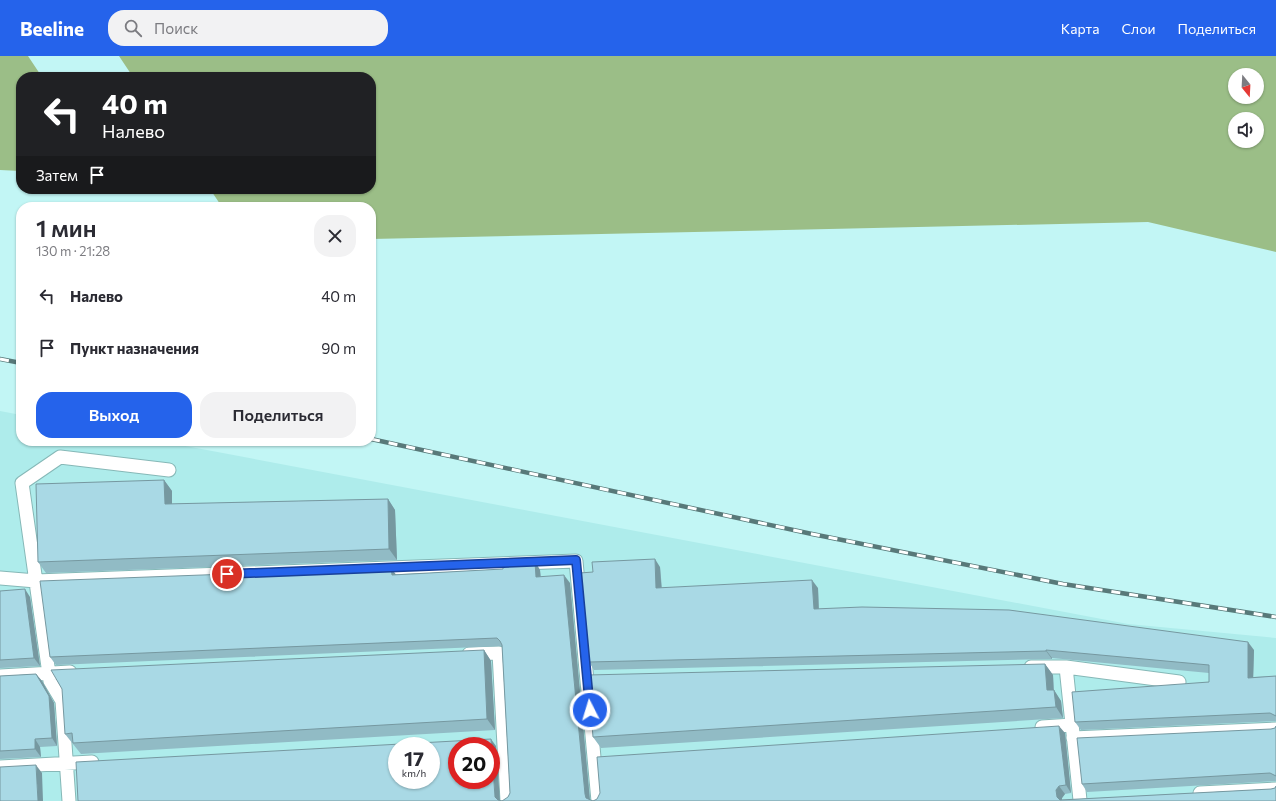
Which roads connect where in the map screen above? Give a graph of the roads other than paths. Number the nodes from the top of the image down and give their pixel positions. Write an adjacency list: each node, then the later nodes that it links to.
1 (169, 470): 3 (lane)
2 (0, 578): 3 (lane)
3 (36, 581): 8 (lane); 10 (lane)
4 (460, 655): 17 (lane)
5 (1066, 666): 6 (lane); 12 (lane); 15 (lane)
6 (1018, 668)
7 (81, 671): 8 (lane)
8 (49, 673): 9 (lane); 21 (lane)
9 (0, 676)
10 (587, 678): 11 (lane); 19 (lane)
11 (603, 678)
12 (1179, 682)
13 (1032, 728): 15 (lane)
14 (1276, 729): 15 (lane)
15 (1073, 732): 29 (lane)
16 (500, 738): 17 (lane)
17 (503, 738): 27 (lane)
18 (610, 756): 19 (lane)
19 (594, 757): 28 (lane)
20 (106, 761): 21 (lane)
21 (66, 763): 22 (lane); 26 (lane)
22 (0, 767)
23 (1276, 788): 24 (lane)
24 (1190, 794)
25 (1096, 799): 29 (lane)
26 (69, 801)
27 (507, 801)
28 (598, 801)
29 (1074, 801)

